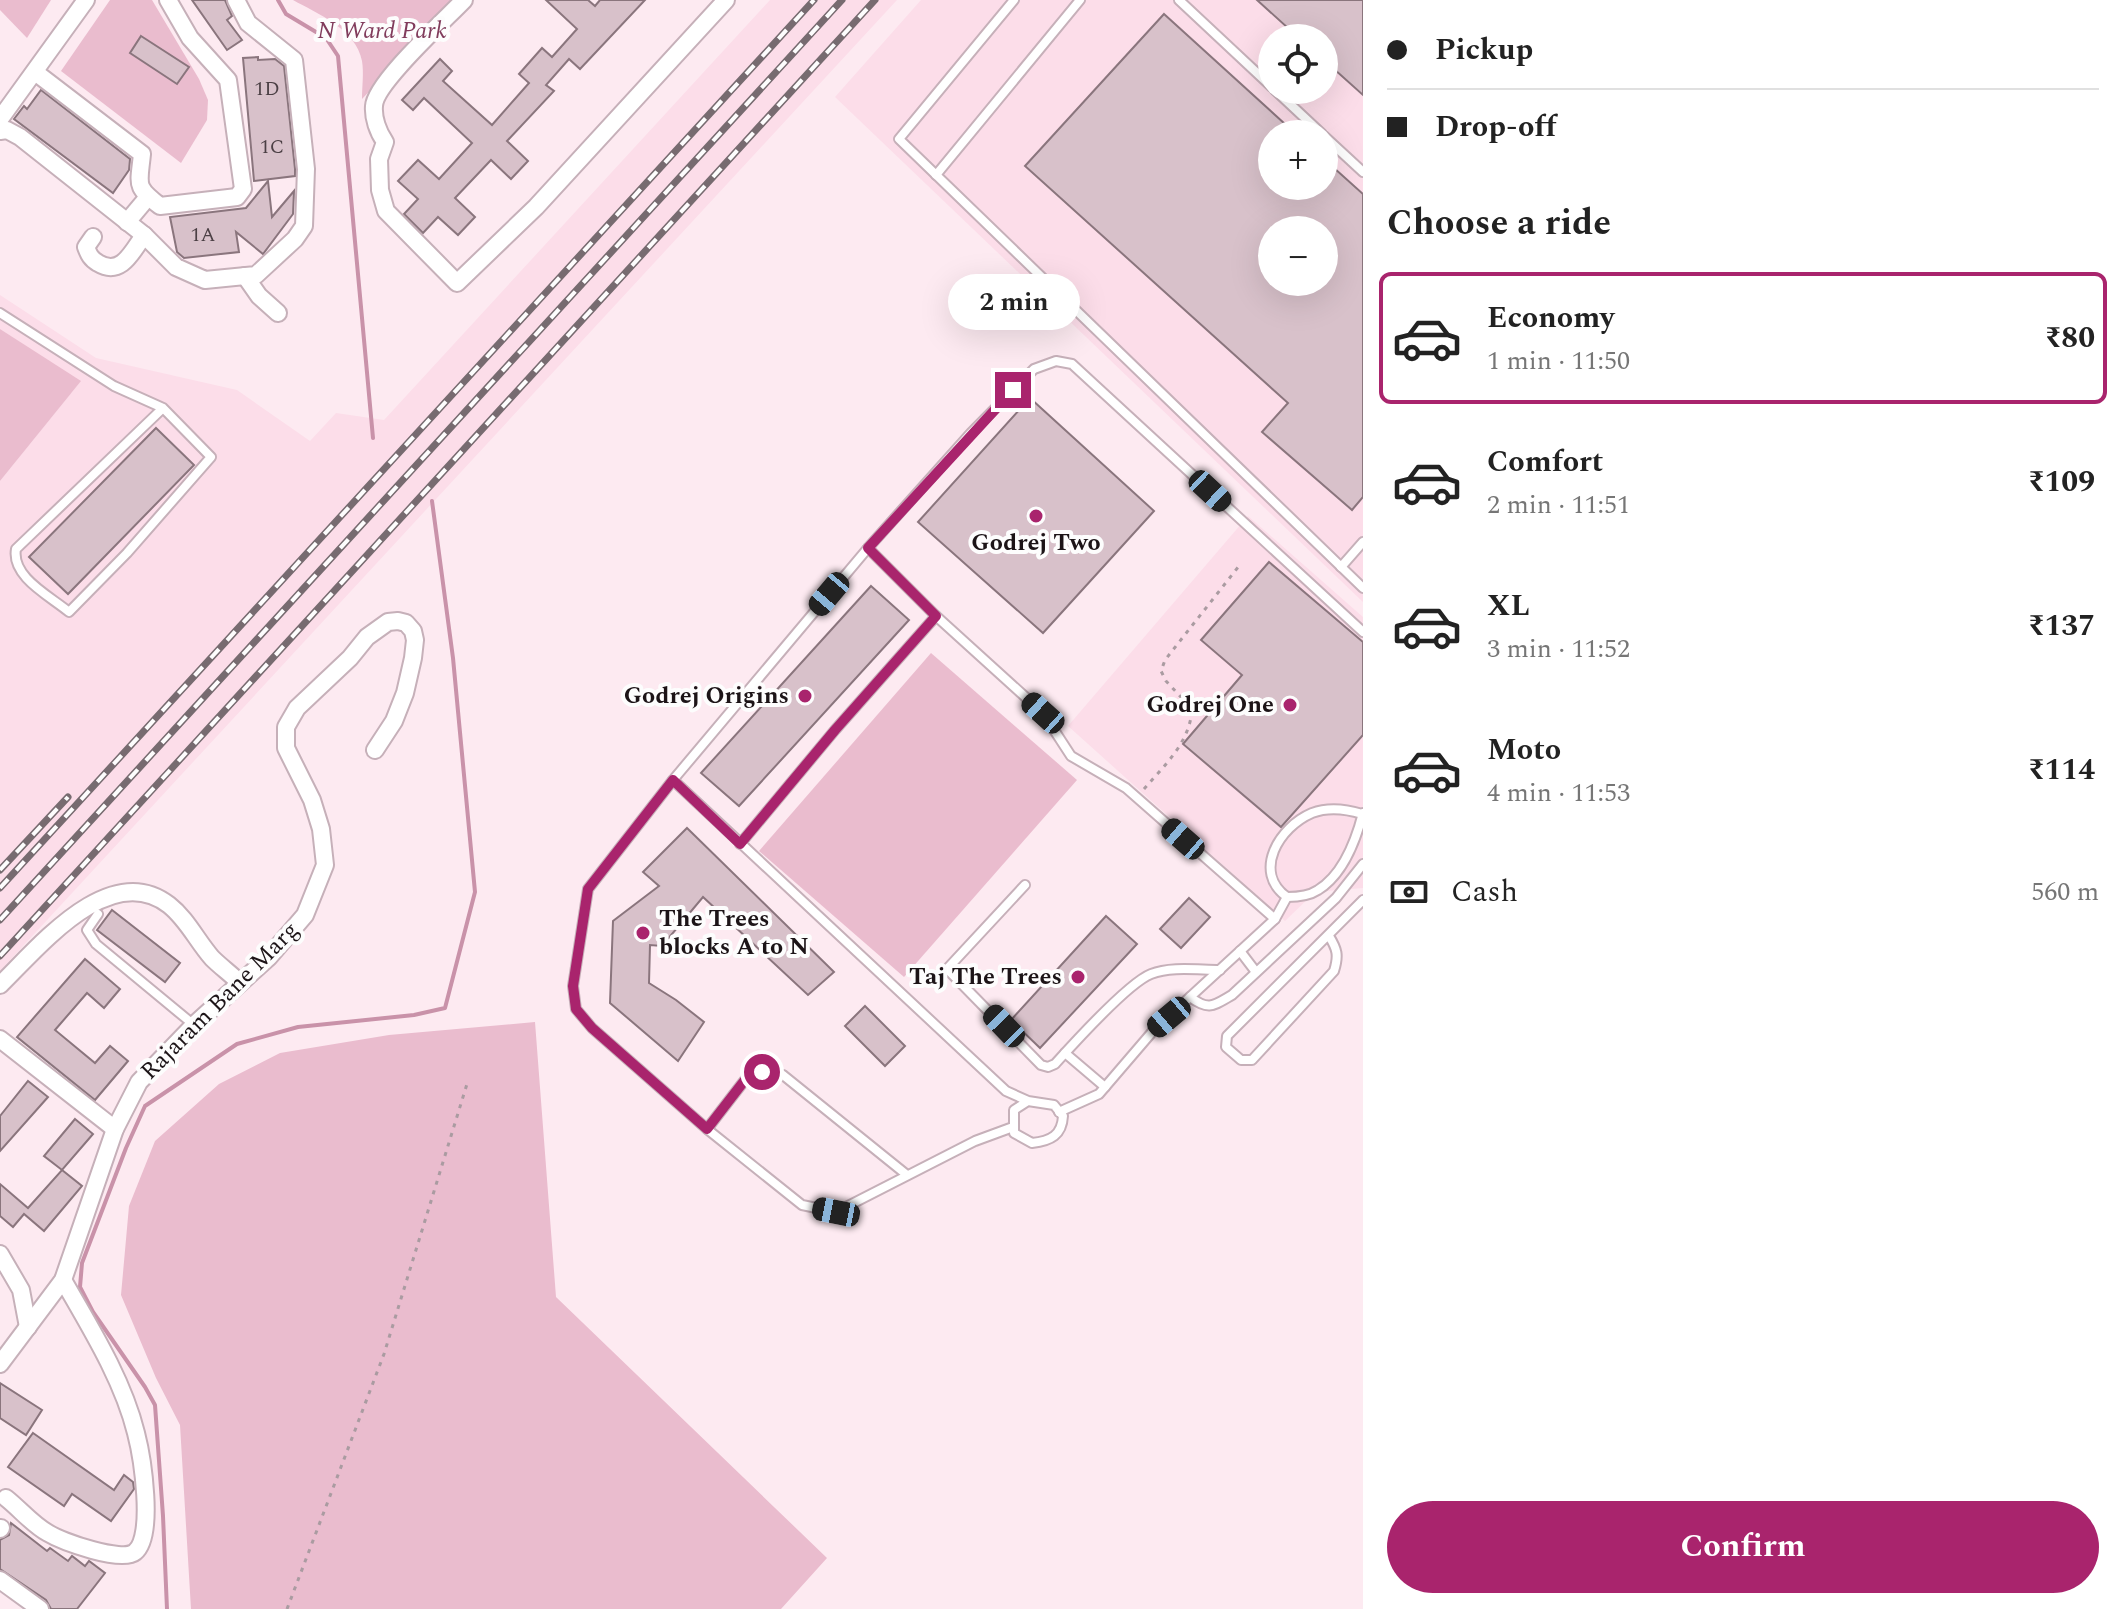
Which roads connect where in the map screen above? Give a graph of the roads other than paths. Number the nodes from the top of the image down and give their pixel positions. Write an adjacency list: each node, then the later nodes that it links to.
1 (86, 0): 9 (street)
2 (168, 0): 18 (street)
3 (236, 0): 22 (street)
4 (464, 0): 5 (street)
5 (726, 0)
6 (1014, 0): 17 (lane)
7 (1080, 0): 17 (lane)
8 (1179, 0): 10 (lane)
9 (35, 72): 12 (street); 18 (street)
10 (1258, 75)
11 (1289, 104): 13 (lane)
12 (0, 119)
13 (1307, 120)
14 (0, 131): 19 (street)
15 (1338, 149): 16 (lane)
16 (1363, 172)
17 (936, 175): 28 (lane)
18 (148, 197): 19 (street)
19 (127, 222): 20 (street)
20 (144, 235): 21 (street); 22 (street)
21 (93, 237)
22 (245, 276): 24 (street)
23 (0, 313): 25 (lane)
24 (278, 313)
25 (163, 408): 25 (lane)
26 (1363, 542): 28 (lane)
27 (868, 548): 30 (lane); 31 (lane); 33 (lane)
28 (1341, 567): 29 (lane)
29 (1363, 588)
30 (936, 616): 35 (lane); 43 (lane)
31 (1363, 632)
32 (375, 750): 48 (street, Rajaram Bane Marg)
33 (673, 780): 35 (lane); 59 (lane)
34 (1363, 813): 38 (lane); 39 (lane)
35 (740, 844): 55 (lane)
36 (1363, 864): 40 (lane)
37 (1025, 885): 53 (lane)
38 (1323, 886): 39 (lane); 40 (lane)
39 (1287, 897): 43 (lane)
40 (1336, 898): 47 (lane)
41 (1363, 900): 44 (lane)
42 (98, 914): 51 (lane)
43 (1275, 919): 45 (lane)
44 (1329, 936): 44 (lane)
45 (1240, 951): 46 (lane); 47 (lane)
46 (1220, 970): 50 (lane); 53 (lane)
47 (1256, 972): 50 (lane)
48 (240, 983): 49 (street); 51 (street, Rajaram Bane Marg)
49 (0, 985)
50 (1190, 997): 54 (lane)
51 (194, 1025): 58 (street, Rajaram Bane Marg)
52 (0, 1039): 58 (street)
53 (1065, 1053): 54 (lane)
54 (1105, 1087): 56 (lane)
55 (1028, 1101): 56 (lane); 57 (lane)
56 (1059, 1112): 57 (lane)
57 (1013, 1127): 60 (lane)
58 (115, 1129): 62 (street, Rajaram Bane Marg)
59 (707, 1129): 60 (lane); 60 (lane)
60 (907, 1175)
61 (0, 1254): 63 (street)
62 (63, 1280): 63 (street, Rajaram Bane Marg); 65 (street)
63 (28, 1327): 64 (street, Rajaram Bane Marg)
64 (0, 1364)
65 (6, 1498)
66 (0, 1580): 67 (street)
67 (40, 1609)

